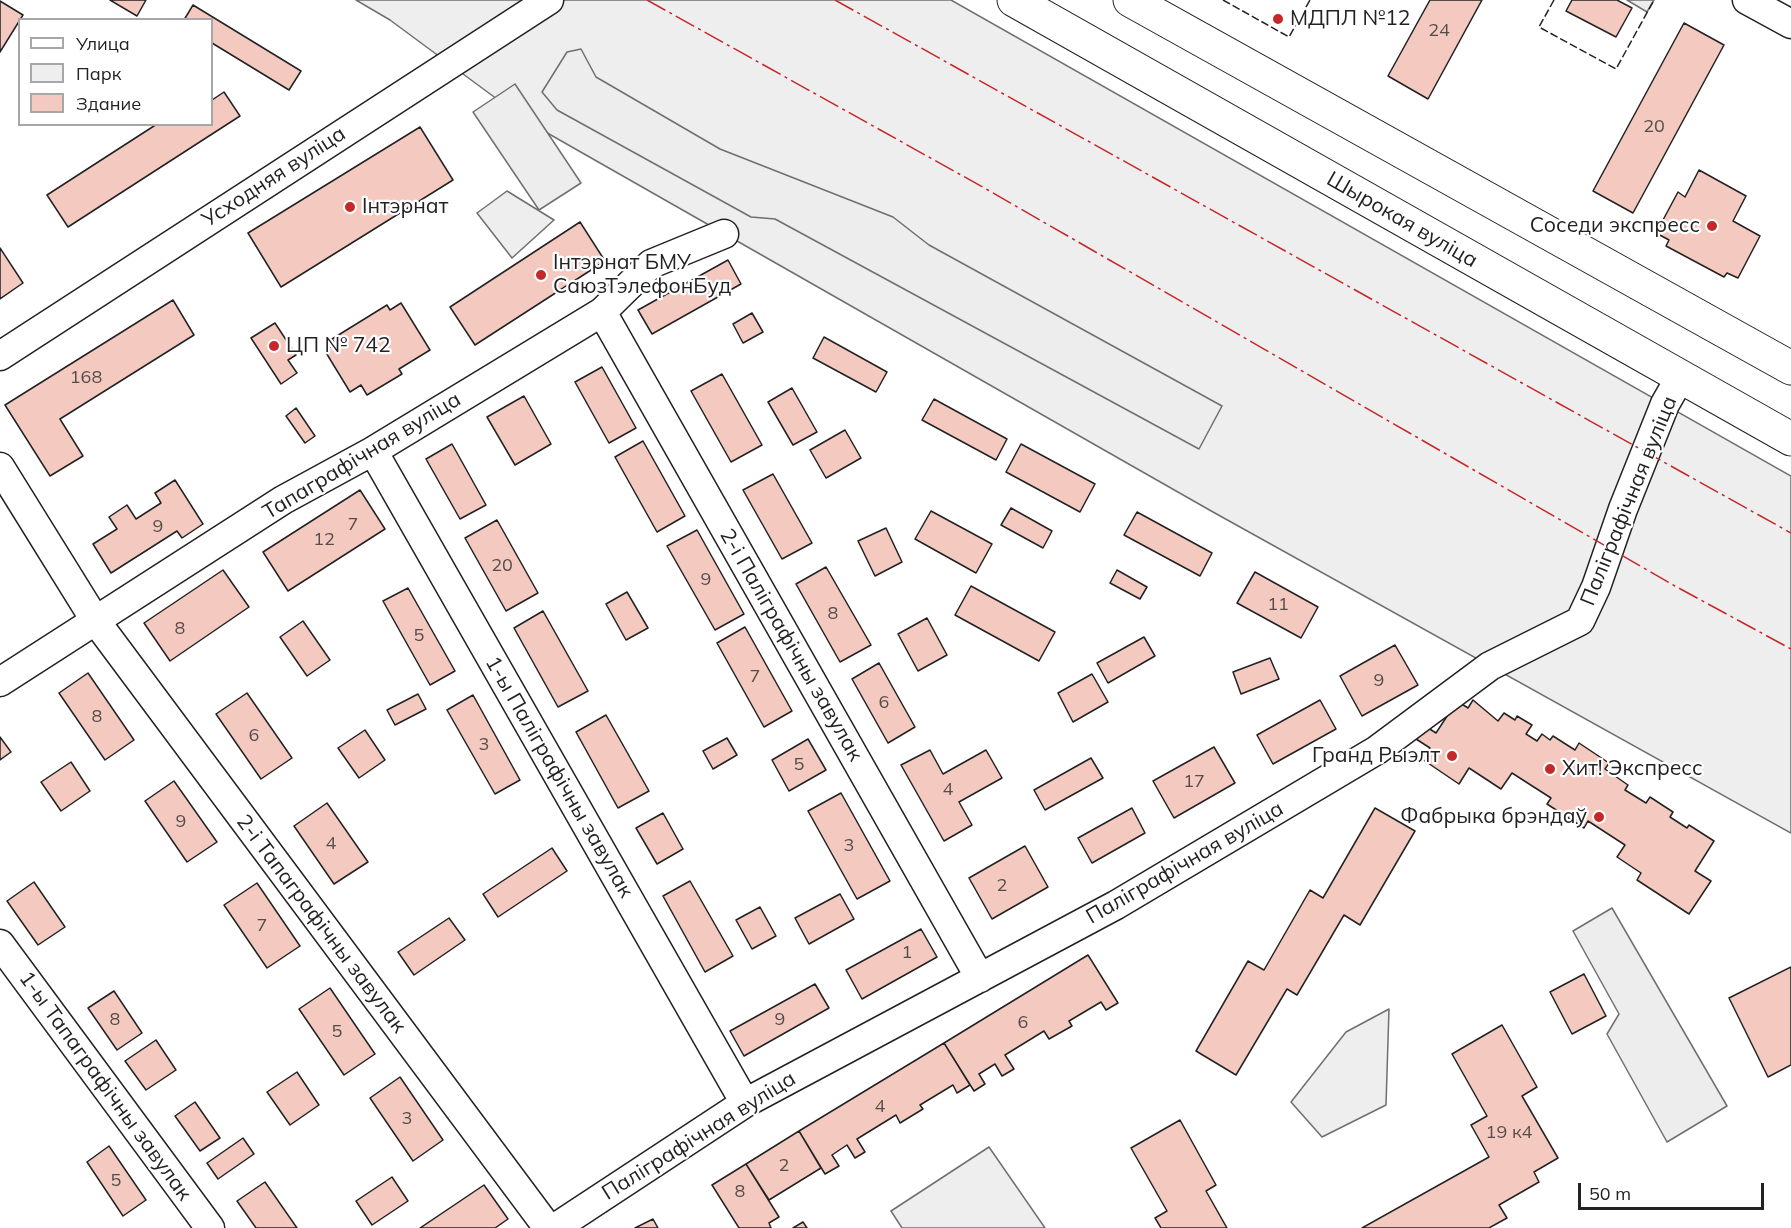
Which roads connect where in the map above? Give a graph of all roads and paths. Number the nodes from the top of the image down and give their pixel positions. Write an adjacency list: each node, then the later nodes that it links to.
1 (549, 0): 8 (street, Усходняя вуліца)
2 (1014, 0): 10 (main road, Шырокая вуліца)
3 (1130, 0): 9 (main road)
4 (1747, 0): 5 (street)
5 (1791, 24)
6 (724, 234): 7 (street, Тапаграфічная вуліца)
7 (602, 312): 12 (street, Тапаграфічная вуліца); 17 (street, 2-і Паліграфічны завулак)
8 (0, 356)
9 (1791, 368)
10 (1680, 376): 11 (main road, Шырокая вуліца); 17 (street, Паліграфічная вуліца)
11 (1791, 439)
12 (373, 451): 14 (street, Тапаграфічная вуліца); 18 (street, 1-ы Паліграфічны завулак)
13 (0, 467): 14 (street, 2-і Тапаграфічны завулак)
14 (95, 620): 15 (street, Тапаграфічная вуліца); 20 (street, 2-і Тапаграфічны завулак)
15 (0, 682)
16 (0, 944): 19 (street, 1-ы Тапаграфічны завулак)
17 (980, 978): 18 (street, Паліграфічная вуліца)
18 (745, 1102): 21 (street, Паліграфічная вуліца)
19 (210, 1228)
20 (548, 1228)
21 (555, 1228)

